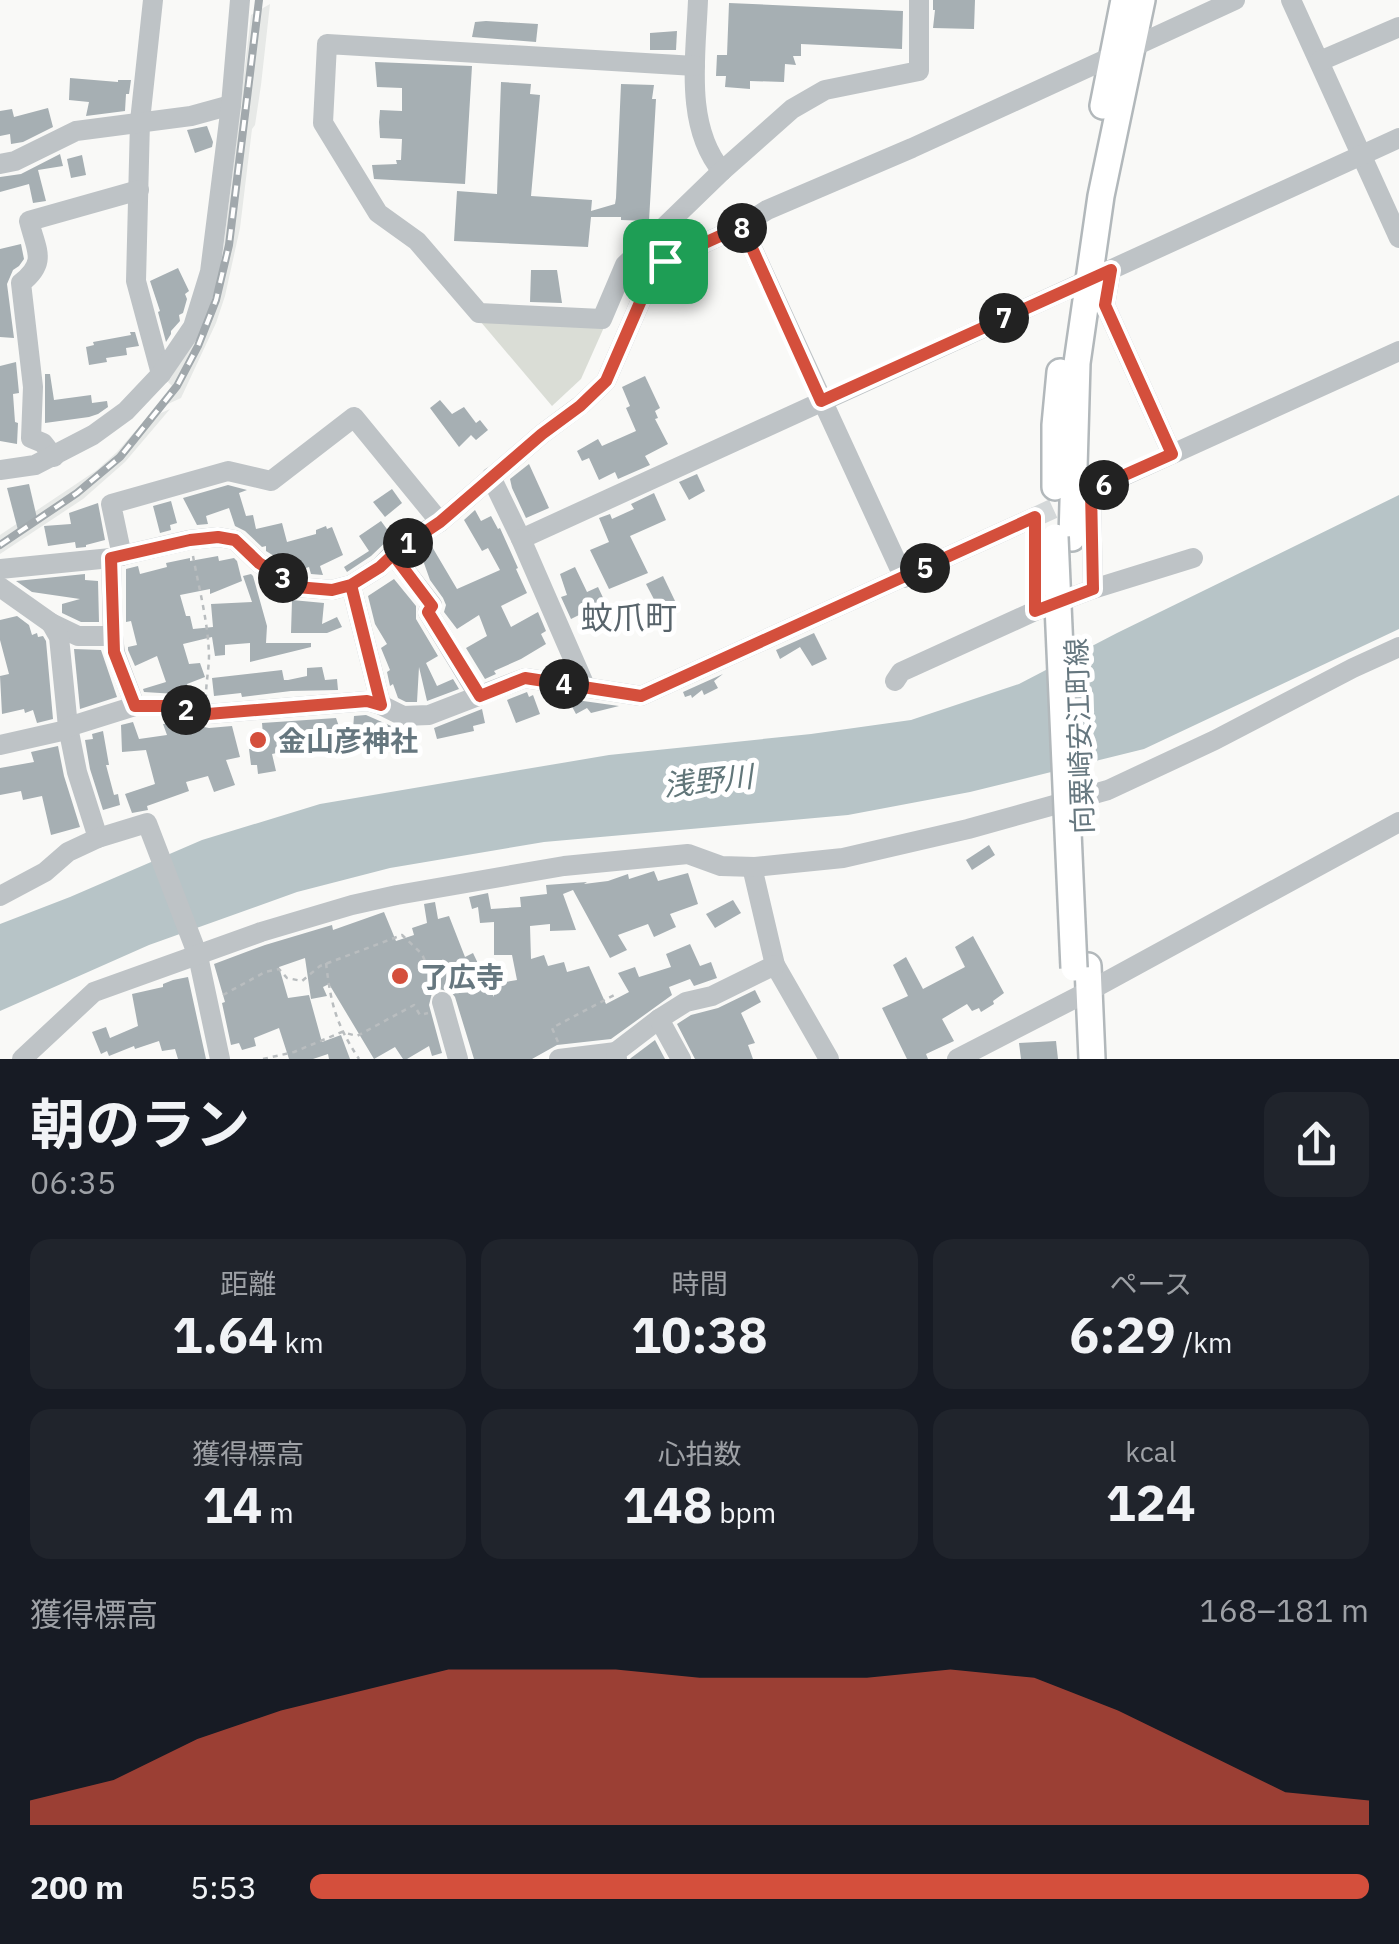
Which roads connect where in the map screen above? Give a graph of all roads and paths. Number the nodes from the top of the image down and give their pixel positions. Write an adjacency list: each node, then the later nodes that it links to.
1 (153, 0): 14 (street)
2 (240, 0): 13 (street)
3 (698, 0): 12 (street)
4 (919, 0): 18 (street)
5 (1124, 0): 10 (main road, 向粟崎安江町線)
6 (1142, 0): 10 (main road, 向粟崎安江町線)
7 (1235, 0): 10 (street)
8 (1291, 0): 11 (street)
9 (1399, 26): 11 (street)
10 (1123, 51): 20 (street); 22 (main road, 向粟崎安江町線)
11 (1320, 61): 16 (street)
12 (695, 66): 18 (street); 18 (street)
13 (231, 105): 14 (street); 24 (street)
14 (140, 124): 17 (street); 19 (street)
15 (1399, 138): 16 (street)
16 (1361, 156): 21 (street); 22 (street)
17 (0, 164)
18 (722, 172)
19 (138, 190): 24 (street); 27 (street)
20 (742, 226): 25 (street); 29 (street)
21 (1399, 238)
22 (1090, 279): 25 (street); 26 (street); 60 (main road, 向粟崎安江町線)
23 (1399, 351): 26 (street)
24 (161, 374): 27 (street)
25 (821, 401): 31 (street); 37 (street)
26 (1172, 454): 39 (street)
27 (54, 457): 28 (street)
28 (0, 470)
29 (491, 477): 30 (street); 31 (street)
30 (440, 522): 33 (street); 34 (street)
31 (521, 539): 46 (street)
32 (190, 540): 34 (street); 38 (street); 50 (path)
33 (398, 550): 38 (street); 47 (street)
34 (117, 557): 36 (street); 43 (street)
35 (1193, 558): 39 (street)
36 (0, 570)
37 (904, 578): 41 (street); 46 (street)
38 (351, 585): 48 (street)
39 (1093, 589): 41 (street)
40 (4, 593): 42 (street)
41 (1035, 611): 45 (street)
42 (51, 623): 43 (street); 51 (street)
43 (114, 636): 49 (street)
44 (1399, 647): 55 (street)
45 (894, 681)
46 (585, 686): 47 (street)
47 (480, 696): 48 (street)
48 (381, 705): 50 (street)
49 (135, 706): 50 (street); 51 (street)
50 (208, 714)
51 (68, 727): 52 (street); 54 (street)
52 (0, 746)
53 (1399, 822): 60 (street)
54 (98, 838): 56 (street); 57 (street)
55 (752, 867): 57 (street); 59 (street)
56 (0, 896)
57 (196, 952): 63 (street); 68 (street)
58 (326, 964): 62 (path); 63 (path); 65 (path)
59 (775, 965): 64 (street); 74 (street)
60 (1081, 981): 75 (street); 76 (main road, 向粟崎安江町線); 77 (main road, 向粟崎安江町線)
61 (618, 993): 67 (path)
62 (442, 1002): 65 (path); 72 (street)
63 (208, 1003): 69 (street)
64 (659, 1019): 66 (street); 73 (street)
65 (342, 1032): 70 (path); 71 (path)
66 (616, 1056): 67 (street)
67 (562, 1058)
68 (22, 1059)
69 (220, 1059)
70 (263, 1059)
71 (358, 1059)
72 (458, 1059)
73 (681, 1059)
74 (830, 1059)
75 (957, 1059)
76 (1076, 1059)
77 (1092, 1059)

